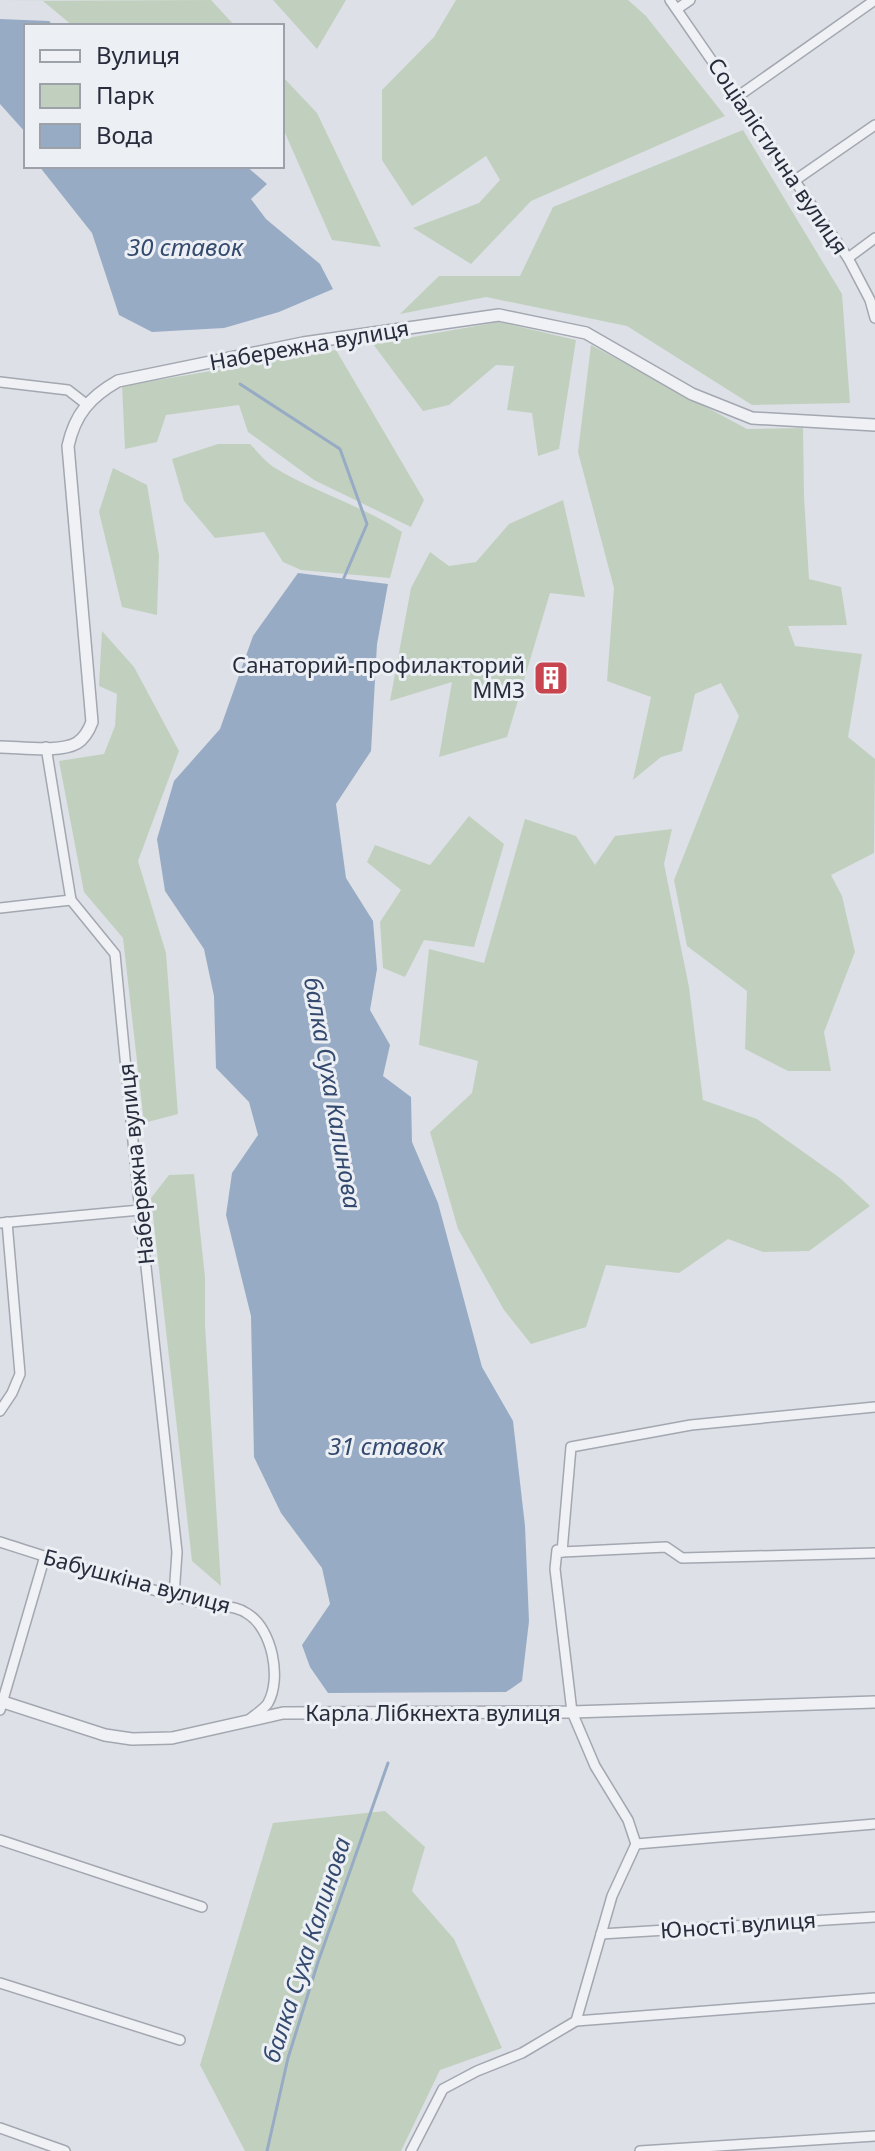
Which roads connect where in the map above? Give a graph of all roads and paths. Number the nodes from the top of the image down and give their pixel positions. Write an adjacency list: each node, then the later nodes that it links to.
1 (670, 0): 4 (street, Соціалістична вулиця)
2 (690, 0): 4 (street)
3 (875, 0): 5 (street)
4 (677, 9): 5 (street, Соціалістична вулиця)
5 (737, 97): 7 (street, Соціалістична вулиця)
6 (875, 125): 7 (street)
7 (794, 181): 9 (street, Соціалістична вулиця)
8 (875, 238): 9 (street)
9 (848, 258): 10 (street, Соціалістична вулиця)
10 (875, 318)
11 (0, 382): 12 (street)
12 (86, 404): 13 (street, Набережна вулиця); 15 (street)
13 (875, 425)
14 (0, 747): 15 (street)
15 (46, 747): 16 (street, Набережна вулиця)
16 (71, 900): 17 (street); 18 (street, Набережна вулиця)
17 (0, 908)
18 (140, 1210): 19 (street); 26 (street, Набережна вулиця)
19 (4, 1223): 21 (street)
20 (875, 1407): 23 (street)
21 (0, 1411)
22 (0, 1542): 25 (street, Бабушкіна вулиця)
23 (562, 1552): 24 (street); 29 (street)
24 (875, 1553)
25 (45, 1556): 26 (street, Бабушкіна вулиця); 28 (street)
26 (174, 1596): 30 (street, Бабушкіна вулиця)
27 (875, 1702): 29 (street, Карла Лібкнехта вулиця)
28 (1, 1704): 30 (street, Карла Лібкнехта вулиця)
29 (572, 1712): 30 (street, Карла Лібкнехта вулиця); 33 (street)
30 (250, 1719)
31 (875, 1824): 33 (street)
32 (0, 1840): 34 (street)
33 (636, 1844): 36 (street)
34 (202, 1907)
35 (875, 1917): 36 (street, Юності вулиця)
36 (601, 1934): 39 (street)
37 (0, 1983): 40 (street)
38 (875, 1998): 39 (street)
39 (576, 2021): 44 (street)
40 (180, 2040)
41 (0, 2128): 43 (street)
42 (875, 2136): 45 (street)
43 (65, 2151)
44 (411, 2151)
45 (640, 2151)

